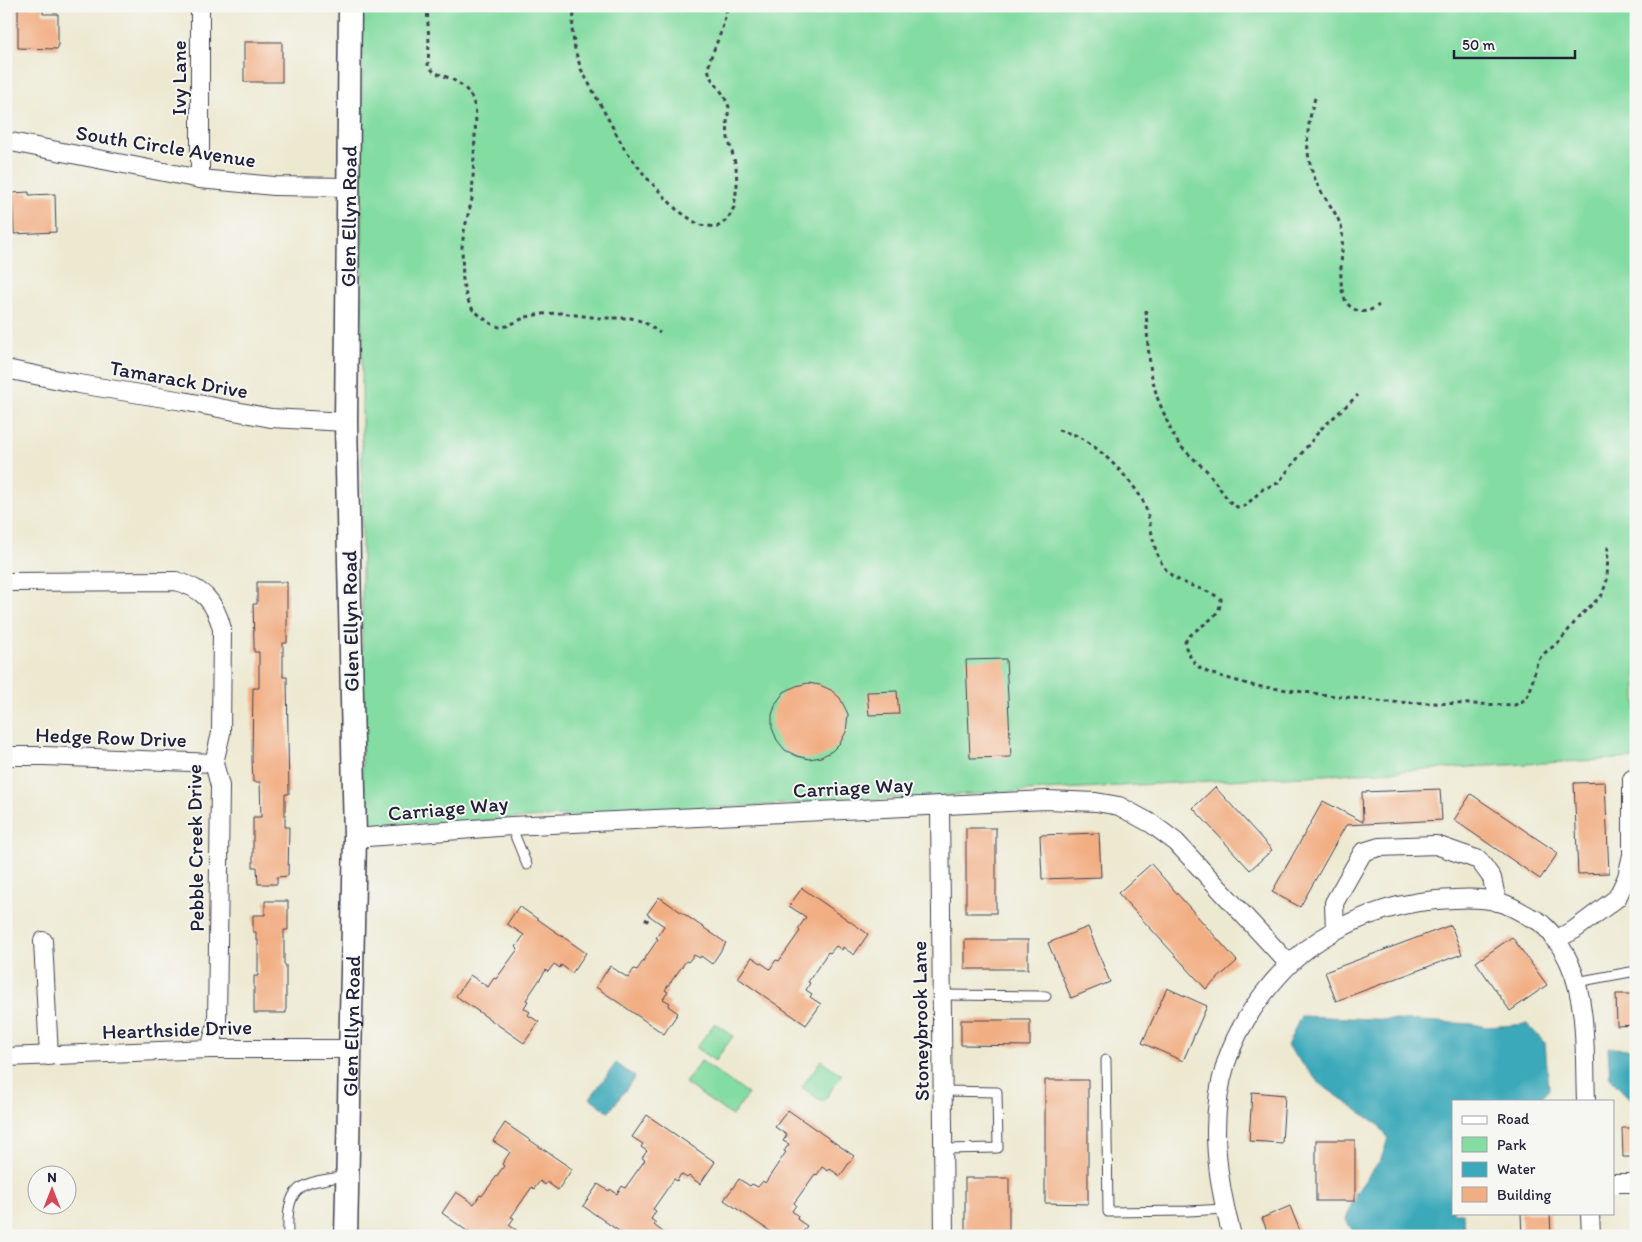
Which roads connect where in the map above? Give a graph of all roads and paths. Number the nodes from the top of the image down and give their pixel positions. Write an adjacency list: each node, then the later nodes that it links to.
1 (200, 6): 8 (street, Ivy Lane)
2 (350, 6): 9 (street, Glen Ellyn Road)
3 (426, 6): 12 (path)
4 (575, 6): 5 (path)
5 (728, 6)
6 (1315, 98): 10 (path)
7 (6, 141): 8 (street, South Circle Avenue)
8 (200, 179): 9 (street, South Circle Avenue)
9 (348, 186): 15 (street, Glen Ellyn Road)
10 (1379, 306)
11 (1146, 310): 14 (path)
12 (660, 333)
13 (6, 369): 15 (street, Tamarack Drive)
14 (1358, 395)
15 (346, 422): 25 (street, Glen Ellyn Road)
16 (1058, 430): 17 (path)
17 (1608, 546)
18 (6, 582): 20 (street, Pebble Creek Drive)
19 (6, 756): 20 (street, Hedge Row Drive)
20 (214, 763): 38 (street, Pebble Creek Drive)
21 (1632, 779): 24 (street)
22 (940, 805): 23 (street, Carriage Way); 33 (street, Carriage Way); 36 (street, Stoneybrook Lane)
23 (511, 826): 25 (street, Carriage Way); 26 (lane)
24 (1634, 837): 31 (street)
25 (355, 838): 39 (street, Glen Ellyn Road)
26 (527, 865)
27 (1497, 902): 30 (street); 30 (street); 31 (street)
28 (645, 919): 29 (path)
29 (651, 923)
30 (1335, 931): 33 (street)
31 (1555, 940): 35 (street)
32 (43, 941): 40 (street)
33 (1289, 964): 49 (street)
34 (1636, 971): 35 (lane)
35 (1576, 982): 44 (street)
36 (943, 996): 37 (lane); 43 (street, Stoneybrook Lane)
37 (1046, 996)
38 (210, 1049): 39 (street, Hearthside Drive); 40 (street, Hearthside Drive)
39 (350, 1049): 46 (street, Glen Ellyn Road)
40 (49, 1056): 41 (street, Hearthside Drive)
41 (6, 1057)
42 (1106, 1060): 49 (lane)
43 (944, 1091): 45 (street, Stoneybrook Lane); 45 (lane)
44 (1586, 1100)
45 (944, 1149): 53 (street, Stoneybrook Lane)
46 (347, 1176): 51 (lane); 52 (street, Glen Ellyn Road)
47 (1614, 1183): 48 (street)
48 (1636, 1183)
49 (1225, 1209): 54 (street)
50 (1590, 1214): 55 (street)
51 (288, 1236)
52 (346, 1236)
53 (944, 1236)
54 (1232, 1236)
55 (1591, 1236)

